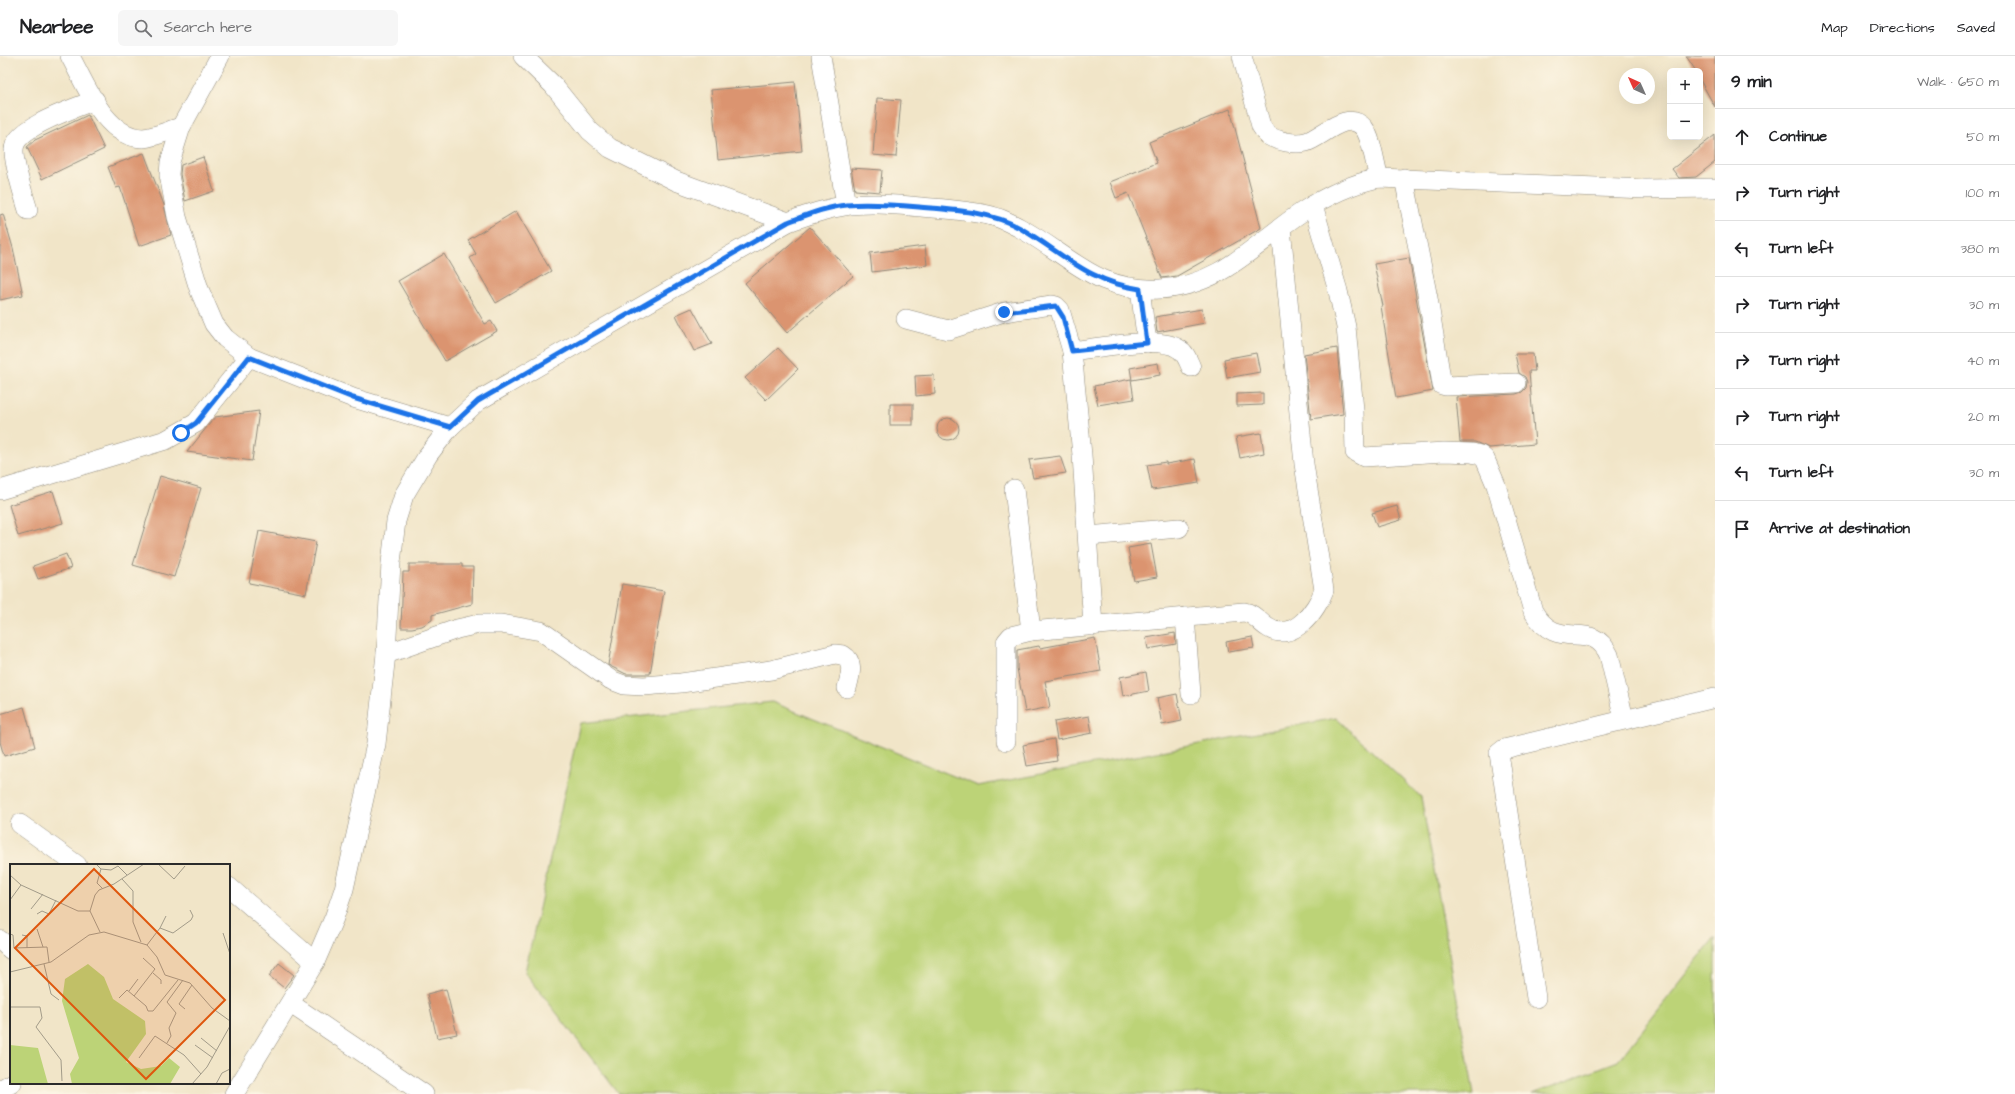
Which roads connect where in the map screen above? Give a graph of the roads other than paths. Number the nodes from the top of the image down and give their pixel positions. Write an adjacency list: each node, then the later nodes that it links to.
1 (70, 56): 6 (street)
2 (220, 56): 7 (street)
3 (523, 56): 14 (street)
4 (821, 56): 11 (street)
5 (1242, 56): 8 (street)
6 (95, 100): 7 (street); 13 (street)
7 (181, 127): 20 (street)
8 (1378, 178): 9 (street); 12 (street)
9 (1404, 178): 10 (street); 22 (street)
10 (1715, 188)
11 (846, 205): 14 (street); 16 (street)
12 (1313, 205): 15 (street); 35 (street)
13 (28, 210)
14 (788, 222): 23 (street)
15 (1281, 228): 16 (street); 28 (street)
16 (1140, 289): 18 (street)
17 (906, 319): 19 (street)
18 (1147, 343): 19 (street); 21 (street)
19 (1072, 351): 27 (street)
20 (249, 357): 23 (street); 25 (street)
21 (1191, 367)
22 (1516, 384)
23 (450, 427): 31 (street)
24 (1014, 489): 30 (street)
25 (0, 490)
26 (1179, 528): 27 (street)
27 (1088, 536): 29 (street)
28 (1185, 618): 29 (street); 33 (street)
29 (1094, 626): 30 (street)
30 (1031, 630): 36 (street)
31 (386, 654): 32 (street); 42 (street)
32 (847, 688)
33 (1191, 694)
34 (1715, 698): 35 (street)
35 (1624, 719): 43 (street)
36 (1006, 741)
37 (20, 824): 38 (street)
38 (76, 864)
39 (230, 888): 42 (street)
40 (0, 940): 41 (street)
41 (10, 949)
42 (315, 962): 44 (street)
43 (1536, 998)
44 (291, 1004): 47 (street); 48 (street)
45 (10, 1084): 46 (street)
46 (0, 1090)
47 (234, 1094)
48 (424, 1094)

